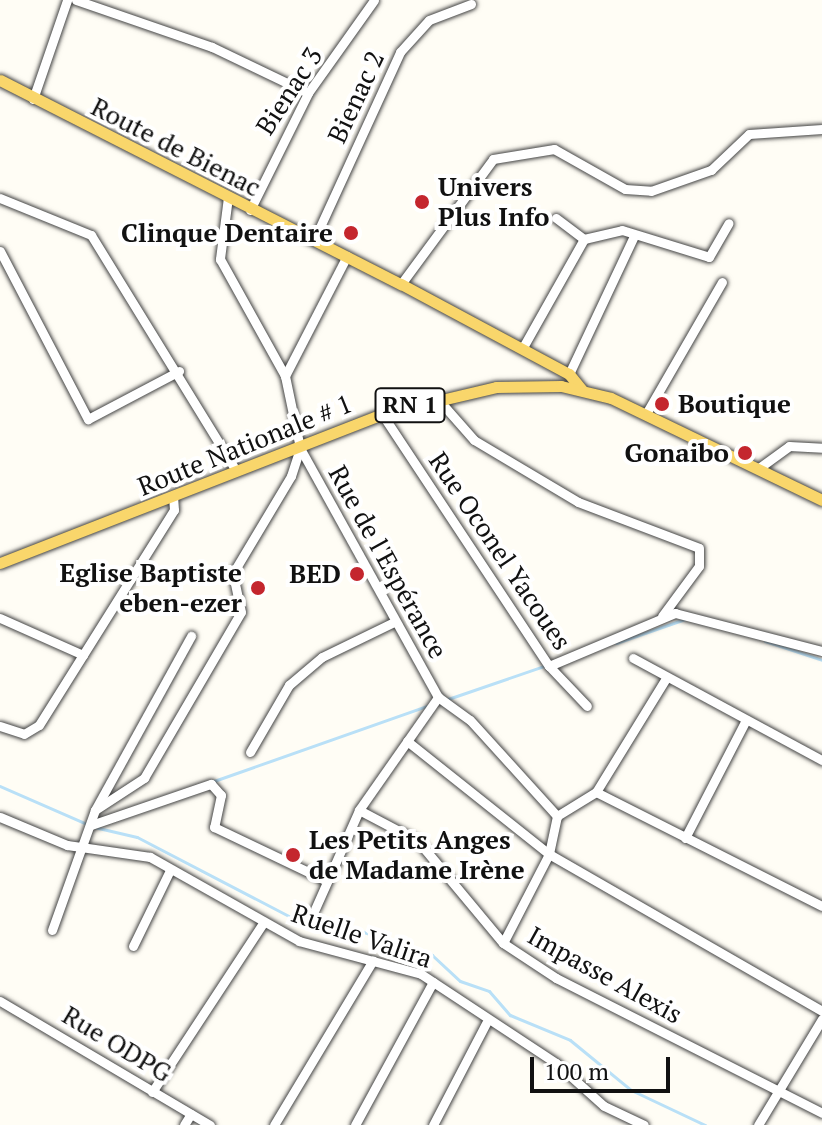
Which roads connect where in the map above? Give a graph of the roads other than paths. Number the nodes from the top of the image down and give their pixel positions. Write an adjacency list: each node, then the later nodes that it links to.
1 (67, 0): 7 (street)
2 (76, 0): 6 (street)
3 (374, 0): 6 (street, Bienac 3)
4 (471, 4): 16 (street, Bienac 2)
5 (0, 80): 7 (main road, Route de Bienac)
6 (308, 93): 11 (street, Bienac 3)
7 (33, 99): 9 (main road, Route de Bienac)
8 (822, 129): 20 (street)
9 (228, 197): 11 (main road, Route de Bienac); 24 (street, Rue de l'Espérance)
10 (0, 198): 22 (street)
11 (250, 210): 16 (main road, Route de Bienac)
12 (556, 218): 15 (street)
13 (729, 223): 14 (street)
14 (634, 236): 15 (street); 23 (street)
15 (584, 239): 21 (street)
16 (314, 240): 18 (main road, Route de Bienac)
17 (0, 251): 22 (street)
18 (347, 256): 20 (main road, Route de Bienac); 24 (street)
19 (722, 282): 27 (street)
20 (401, 284): 21 (main road, Route de Bienac)
21 (522, 349): 23 (main road, Route de Bienac)
22 (179, 371): 32 (street)
23 (569, 374): 25 (main road, Route de Bienac)
24 (285, 376): 29 (street, Rue de l'Espérance)
25 (583, 390): 26 (main road, Route Nationale # 1 / RN 1); 27 (main road, Route Nationale # 1 / RN 1)
26 (436, 396): 28 (main road, Route Nationale # 1 / RN 1); 36 (street)
27 (647, 412): 31 (main road, Route Nationale # 1 / RN 1)
28 (382, 414): 29 (main road, Route Nationale # 1 / RN 1); 43 (street, Rue Oconel Yacoues)
29 (300, 448): 32 (main road, Route Nationale # 1 / RN 1); 38 (street, Rue de l'Espérance); 53 (street)
30 (822, 448): 31 (street)
31 (759, 468): 34 (main road, Route Nationale # 1 / RN 1)
32 (236, 471): 33 (main road, Route Nationale # 1 / RN 1)
33 (173, 497): 35 (main road, Route Nationale # 1 / RN 1); 41 (street)
34 (822, 500)
35 (0, 563)
36 (662, 616): 40 (street); 43 (street)
37 (0, 618): 41 (street)
38 (394, 622): 45 (street, Rue de l'Espérance); 50 (street)
39 (191, 636): 53 (street)
40 (822, 651)
41 (83, 655): 48 (street)
42 (633, 658): 44 (street)
43 (549, 666): 46 (street, Rue Oconel Yacoues)
44 (666, 678): 47 (street); 52 (street)
45 (438, 697): 49 (street); 55 (street)
46 (587, 706)
47 (746, 720): 51 (street); 58 (street)
48 (0, 726)
49 (407, 741): 54 (street); 60 (street)
50 (250, 752)
51 (822, 760)
52 (596, 792): 55 (street); 58 (street)
53 (95, 810): 57 (street)
54 (359, 810): 62 (street); 67 (street, Impasse Alexis)
55 (557, 816): 60 (street)
56 (0, 817): 59 (street, Ruelle Valira)
57 (91, 825): 59 (street); 62 (street)
58 (685, 838): 63 (street)
59 (85, 846): 61 (street, Ruelle Valira); 66 (street)
60 (549, 854): 67 (street); 72 (street)
61 (170, 870): 65 (street, Ruelle Valira); 68 (street)
62 (323, 879): 64 (street)
63 (822, 906)
64 (315, 909)
65 (263, 923): 69 (street, Ruelle Valira); 75 (street)
66 (52, 930)
67 (503, 943): 76 (street, Impasse Alexis)
68 (133, 946)
69 (373, 960): 70 (street, Ruelle Valira); 81 (street)
70 (433, 982): 74 (street, Ruelle Valira); 82 (street)
71 (0, 1001): 75 (street, Rue ODPG)
72 (822, 1011)
73 (822, 1019): 76 (street)
74 (486, 1023): 83 (street); 84 (street, Ruelle Valira)
75 (152, 1092): 78 (street, Rue ODPG)
76 (778, 1092): 77 (street, Impasse Alexis); 85 (street)
77 (822, 1113)
78 (191, 1114): 79 (street); 80 (street, Rue ODPG)
79 (184, 1125)
80 (210, 1125)
81 (274, 1125)
82 (355, 1125)
83 (433, 1125)
84 (644, 1125)
85 (758, 1125)

